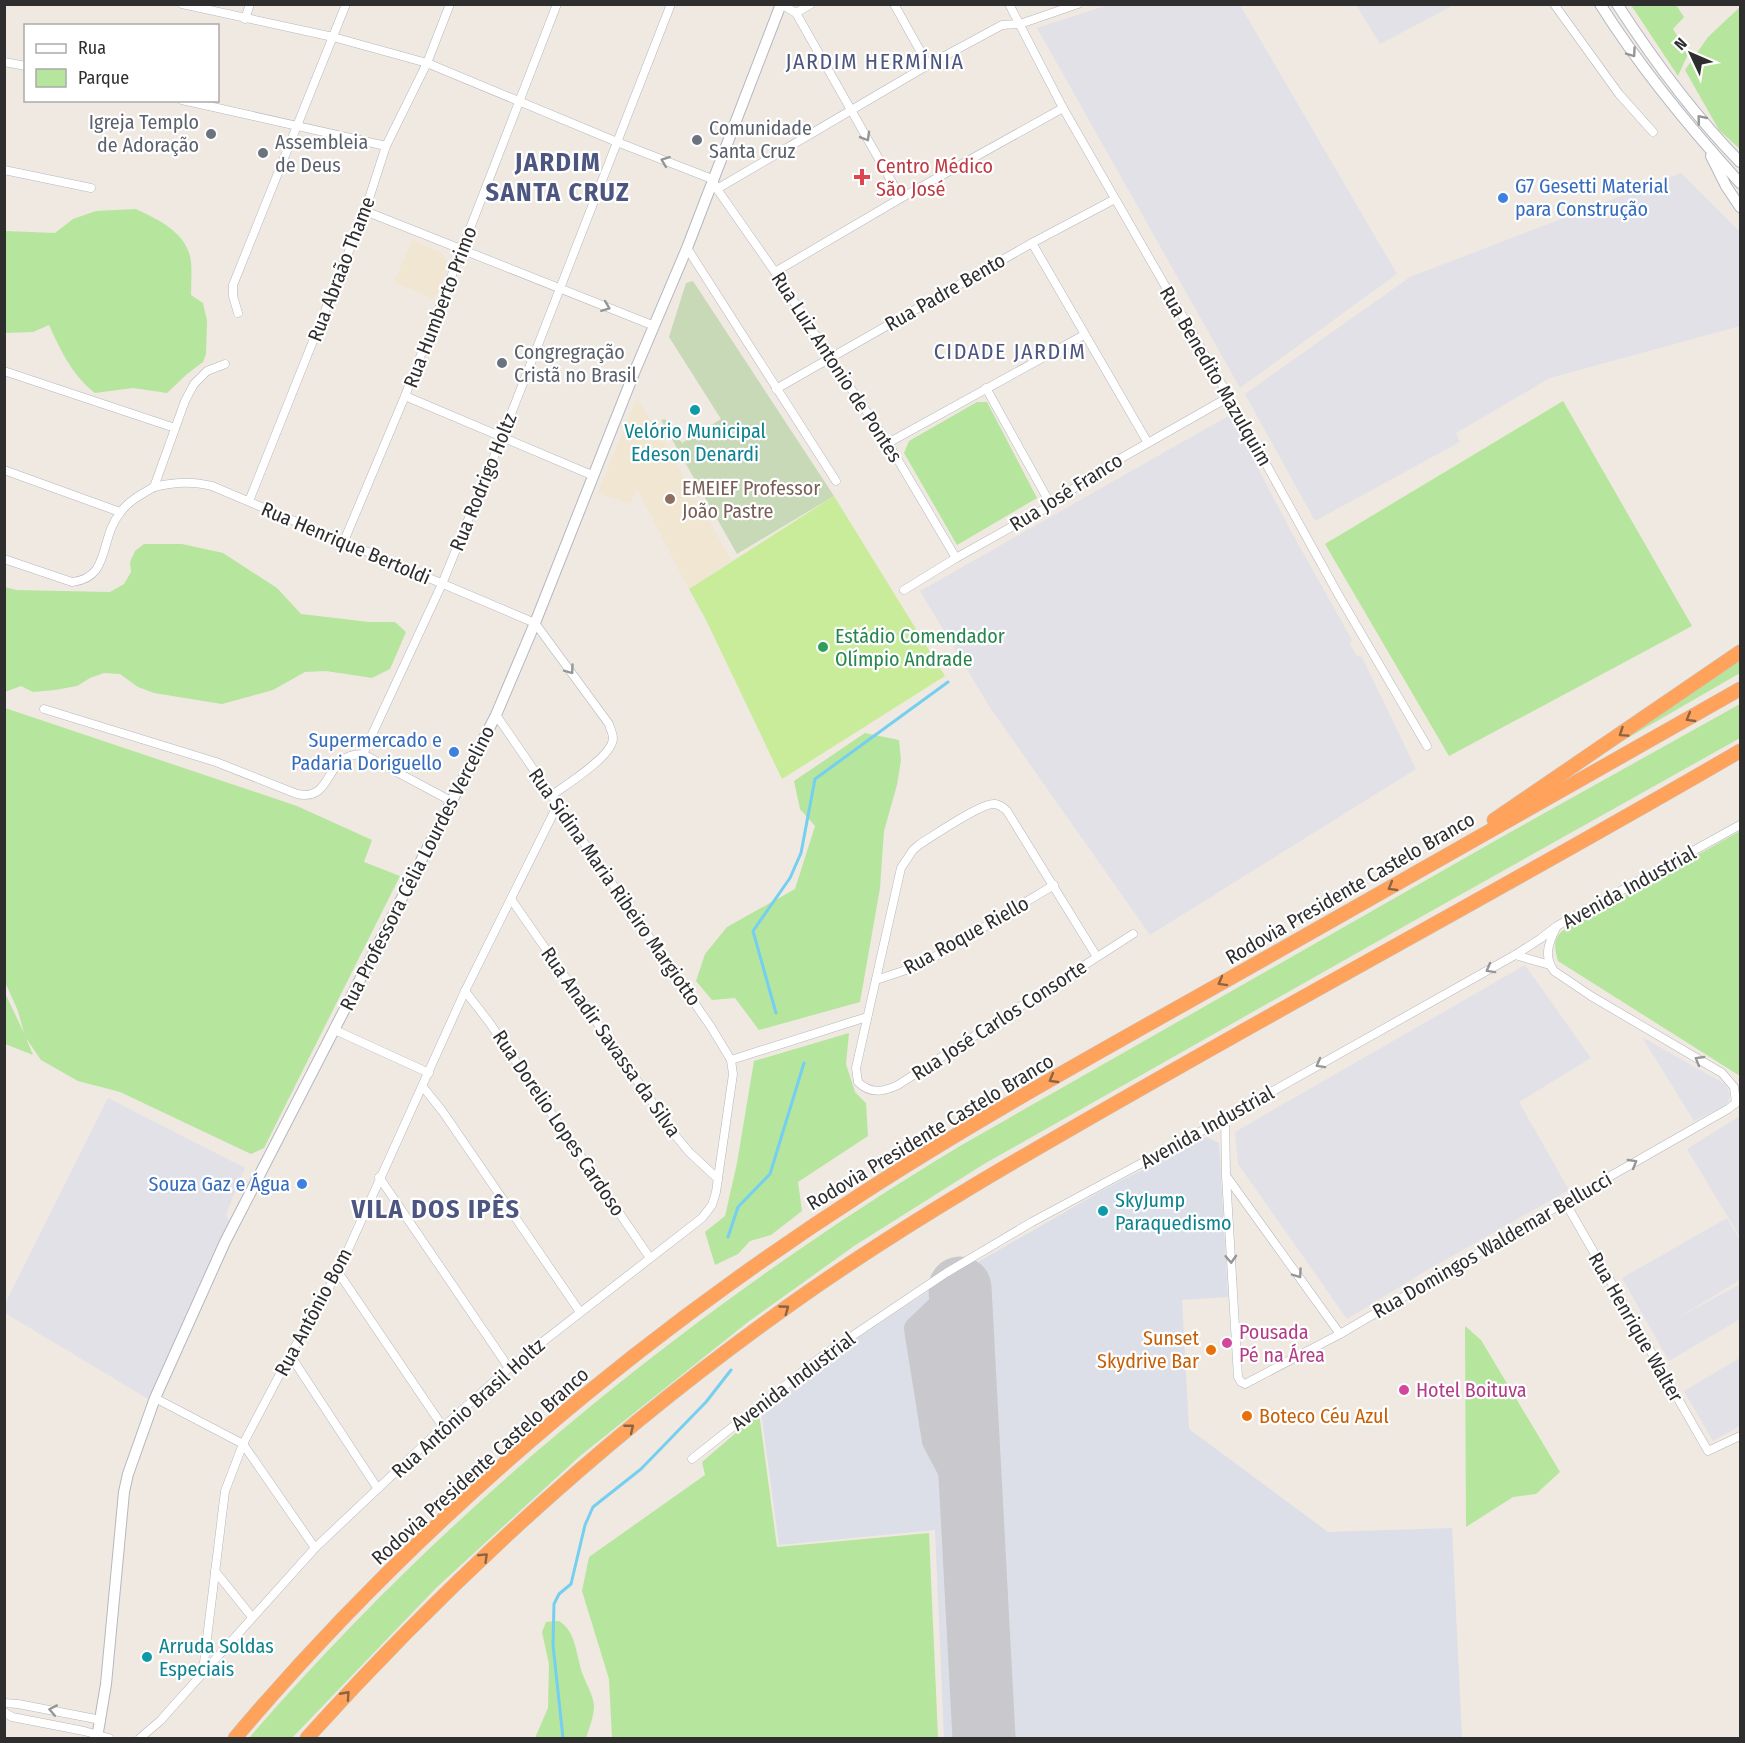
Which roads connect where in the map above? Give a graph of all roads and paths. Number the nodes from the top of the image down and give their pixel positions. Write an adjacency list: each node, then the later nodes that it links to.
1 (182, 4): 16 (street)
2 (250, 4): 16 (street)
3 (346, 4): 18 (street)
4 (450, 4): 20 (street, Rua Abraão Thame)
5 (557, 4): 24 (street, Rua Humberto Primo)
6 (671, 4): 30 (street, Rua Rodrigo Holtz)
7 (812, 4): 15 (street)
8 (894, 4): 21 (street)
9 (1009, 4): 17 (street, Rua Benedito Mazulquim)
10 (1078, 4): 17 (street)
11 (1554, 4): 28 (street)
12 (1600, 4): 31 (main road, one-way to 31)
13 (1617, 4): 29 (main road, one-way to 13)
14 (781, 5): 15 (street); 37 (main road, Rua Professora Célia Lourdes Vercelino)
15 (796, 13): 26 (street)
16 (245, 19): 18 (street)
17 (1020, 24): 21 (street); 25 (street, Rua Benedito Mazulquim)
18 (333, 38): 20 (street); 27 (street)
19 (4, 62): 22 (street)
20 (427, 63): 24 (street); 32 (street, Rua Abraão Thame)
21 (928, 65): 26 (street)
22 (24, 66)
23 (191, 102): 27 (street)
24 (520, 102): 30 (street); 45 (street, Rua Humberto Primo)
25 (1063, 108): 39 (street); 40 (street, Rua Benedito Mazulquim)
26 (850, 111): 37 (street); 39 (street, one-way to 39)
27 (296, 125): 32 (street); 48 (street)
28 (1653, 132)
29 (1716, 137): 33 (main road); 34 (main road)
30 (617, 142): 37 (street, one-way to 30); 47 (street, Rua Rodrigo Holtz)
31 (1706, 145): 36 (main road); 41 (main road)
32 (387, 146): 42 (street, Rua Abraão Thame)
33 (1740, 155)
34 (1740, 162)
35 (4, 170): 38 (street)
36 (1740, 183)
37 (715, 184): 44 (main road, Rua Professora Célia Lourdes Vercelino); 46 (street, Rua Luiz Antonio de Pontes)
38 (91, 188)
39 (901, 198): 46 (street)
40 (1115, 199): 43 (street, Rua Padre Bento); 57 (street, Rua Benedito Mazulquim)
41 (1740, 207)
42 (365, 211): 45 (street); 66 (street, Rua Abraão Thame)
43 (1032, 243): 50 (street); 51 (street, Rua Padre Bento)
44 (687, 248): 49 (main road, Rua Professora Célia Lourdes Vercelino); 54 (street)
45 (462, 250): 47 (street); 56 (street, Rua Humberto Primo)
46 (775, 272): 51 (street, Rua Luiz Antonio de Pontes)
47 (560, 289): 49 (street, one-way to 49); 59 (street, Rua Rodrigo Holtz)
48 (238, 313)
49 (652, 325): 63 (main road, Rua Professora Célia Lourdes Vercelino)
50 (1084, 335): 55 (street); 61 (street)
51 (830, 358): 54 (street, Rua Padre Bento); 60 (street, Rua Luiz Antonio de Pontes)
52 (225, 364): 58 (street)
53 (4, 372): 58 (street)
54 (776, 388): 64 (street)
55 (986, 388): 60 (street); 67 (street)
56 (405, 396): 59 (street); 69 (street, Rua Humberto Primo)
57 (1229, 397): 61 (street, Rua José Franco); 79 (street, Rua Benedito Mazulquim)
58 (175, 428): 65 (street)
59 (502, 437): 63 (street); 72 (street, Rua Rodrigo Holtz)
60 (888, 443): 70 (street, Rua Luiz Antonio de Pontes)
61 (1148, 443): 67 (street, Rua José Franco)
62 (4, 470): 68 (street)
63 (594, 476): 74 (main road, Rua Professora Célia Lourdes Vercelino)
64 (836, 482)
65 (154, 487): 66 (street, Rua Henrique Bertoldi); 68 (street)
66 (249, 501): 69 (street, Rua Henrique Bertoldi)
67 (1051, 505): 70 (street, Rua José Franco)
68 (120, 512): 71 (street)
69 (344, 541): 72 (street, Rua Henrique Bertoldi)
70 (956, 558): 73 (street, Rua José Franco)
71 (4, 559)
72 (442, 584): 74 (street, Rua Henrique Bertoldi); 81 (street, Rua Rodrigo Holtz)
73 (904, 590)
74 (535, 623): 78 (main road, Rua Professora Célia Lourdes Vercelino); 84 (street, one-way to 84)
75 (1740, 652): 88 (highway, one-way to 88)
76 (1740, 689): 88 (highway, Rodovia Presidente Castelo Branco, one-way to 88)
77 (44, 709): 81 (street)
78 (496, 715): 84 (street, Rua Sidina Maria Ribeiro Margiotto); 85 (main road, Rua Professora Célia Lourdes Vercelino)
79 (1427, 746)
80 (1740, 751): 83 (highway)
81 (363, 754): 85 (street)
82 (1740, 756): 83 (highway)
83 (1697, 777): 131 (highway, one-way to 83)
84 (552, 795): 86 (street, Rua Sidina Maria Ribeiro Margiotto)
85 (451, 801): 99 (main road, Rua Professora Célia Lourdes Vercelino)
86 (558, 804): 90 (street, Rua Antônio Bom); 100 (street, Rua Sidina Maria Ribeiro Margiotto)
87 (1740, 825): 91 (street, Avenida Industrial)
88 (1425, 867): 130 (highway, Rodovia Presidente Castelo Branco, one-way to 130)
89 (1054, 885): 94 (street); 96 (street, Rua Roque Riello); 96 (street)
90 (511, 899): 97 (street, Rua Antônio Bom); 106 (street, Rua Anadir Savassa da Silva)
91 (1557, 926): 93 (street, Avenida Industrial); 95 (street)
92 (1134, 934): 94 (street, Rua José Carlos Consorte)
93 (1515, 955): 95 (street); 103 (street, Avenida Industrial, one-way to 103)
94 (1098, 957): 98 (street, Rua José Carlos Consorte)
95 (1550, 965): 107 (street, Rua Domingos Waldemar Bellucci, one-way to 95)
96 (876, 980): 98 (street)
97 (465, 991): 101 (street, Rua Antônio Bom); 108 (street, Rua Dorelio Lopes Cardoso)
98 (867, 1017): 100 (street)
99 (335, 1030): 101 (street); 114 (main road, Rua Professora Célia Lourdes Vercelino)
100 (731, 1060): 106 (street, Rua Antônio Brasil Holtz)
101 (429, 1073): 102 (street, Rua Antônio Bom)
102 (423, 1087): 105 (street, Rua Antônio Bom); 110 (street)
103 (1225, 1117): 104 (street); 118 (street, Avenida Industrial)
104 (1226, 1176): 111 (street, one-way to 111); 111 (street, Rua Domingos Waldemar Bellucci, one-way to 111)
105 (379, 1177): 109 (street, Rua Antônio Bom); 113 (street)
106 (718, 1179): 108 (street, Rua Antônio Brasil Holtz)
107 (1565, 1202): 111 (street, Rua Domingos Waldemar Bellucci); 116 (street, Rua Henrique Walter)
108 (650, 1258): 110 (street, Rua Antônio Brasil Holtz)
109 (338, 1272): 112 (street, Rua Antônio Bom); 115 (street)
110 (580, 1312): 113 (street, Rua Antônio Brasil Holtz)
111 (1340, 1335)
112 (290, 1355): 117 (street, Rua Antônio Bom); 119 (street)
113 (509, 1368): 115 (street, Rua Antônio Brasil Holtz)
114 (155, 1398): 117 (street); 126 (main road, Rua Professora Célia Lourdes Vercelino)
115 (443, 1427): 119 (street, Rua Antônio Brasil Holtz)
116 (1740, 1436)
117 (243, 1444): 120 (street); 121 (street, Rua Antônio Bom)
118 (692, 1459)
119 (378, 1489): 120 (street, Rua Antônio Brasil Holtz)
120 (315, 1548): 122 (street, Rua Antônio Brasil Holtz)
121 (216, 1571): 122 (street); 123 (street, Rua Antônio Bom)
122 (252, 1617): 123 (street, Rua Antônio Brasil Holtz)
123 (203, 1672): 129 (street, Rua Antônio Brasil Holtz)
124 (4, 1703): 126 (street, one-way to 124)
125 (4, 1712): 127 (street)
126 (101, 1720): 127 (main road, Rua Professora Célia Lourdes Vercelino)
127 (98, 1737): 128 (street)
128 (110, 1738)
129 (140, 1738)
130 (235, 1738)
131 (307, 1738)

